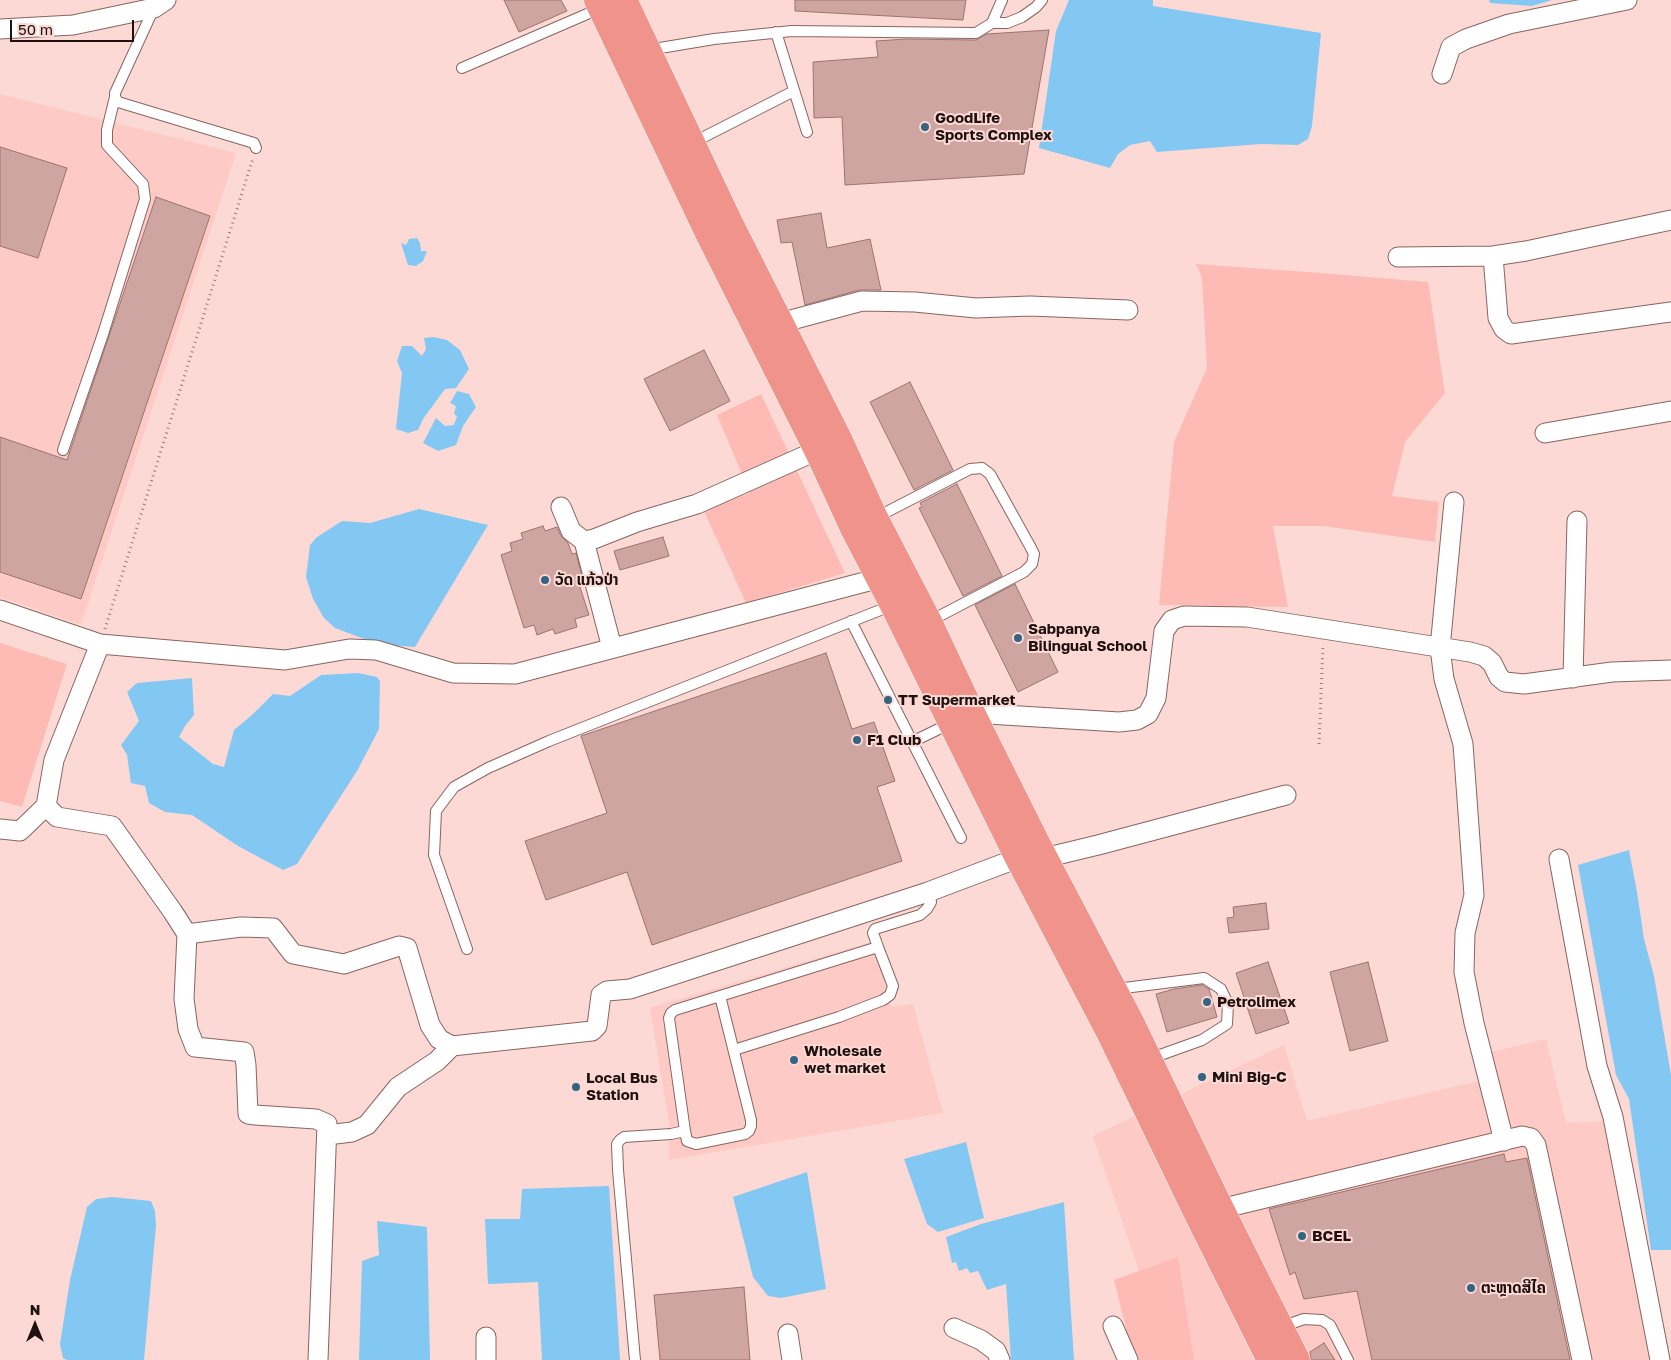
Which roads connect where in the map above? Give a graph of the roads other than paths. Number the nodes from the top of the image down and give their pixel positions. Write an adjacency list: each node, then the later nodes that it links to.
1 (1002, 0): 6 (lane)
2 (1042, 0): 6 (lane)
3 (1628, 0): 11 (street)
4 (607, 3): 9 (highway); 10 (lane); 26 (highway)
5 (160, 4): 7 (street); 13 (lane)
6 (992, 23): 8 (lane)
7 (0, 29)
8 (776, 32): 9 (lane); 12 (lane)
9 (647, 50): 15 (highway)
10 (462, 68)
11 (1442, 74)
12 (794, 91): 14 (lane); 15 (lane)
13 (115, 97): 16 (lane); 25 (lane)
14 (807, 132)
15 (691, 144): 22 (highway)
16 (256, 148)
17 (1671, 220): 18 (street)
18 (1493, 256): 19 (street); 21 (street)
19 (1398, 257)
20 (1128, 310): 22 (street)
21 (1671, 312)
22 (780, 323): 29 (highway)
23 (1671, 411): 24 (street)
24 (1545, 433)
25 (63, 450)
26 (818, 450): 31 (street); 32 (highway)
27 (1454, 502): 39 (street)
28 (561, 507): 31 (street)
29 (874, 518): 36 (highway); 36 (lane)
30 (1577, 520): 41 (street)
31 (584, 541): 38 (street)
32 (880, 578): 33 (highway); 38 (street)
33 (894, 605): 35 (lane); 42 (highway)
34 (0, 610): 37 (street)
35 (851, 620): 43 (lane); 53 (lane)
36 (928, 622): 42 (highway)
37 (100, 644): 38 (street); 45 (street)
38 (612, 648)
39 (1440, 648): 41 (street); 42 (street); 61 (street)
40 (1671, 670): 41 (street)
41 (1573, 678)
42 (961, 718): 43 (lane); 48 (highway)
43 (912, 742): 47 (lane)
44 (1286, 795): 48 (street)
45 (46, 806): 46 (street); 51 (street)
46 (0, 829)
47 (961, 838)
48 (1034, 855): 50 (street); 54 (highway); 74 (highway)
49 (1559, 859): 78 (street)
50 (928, 892): 52 (lane); 56 (street)
51 (187, 934): 56 (street); 60 (street)
52 (878, 947): 55 (lane); 57 (lane)
53 (468, 948)
54 (1112, 989): 58 (highway); 58 (lane)
55 (720, 996): 57 (lane); 59 (lane)
56 (452, 1046): 60 (street)
57 (734, 1050): 59 (lane)
58 (1148, 1059): 62 (highway)
59 (685, 1131): 70 (lane)
60 (327, 1135): 68 (street)
61 (1504, 1141): 62 (street); 77 (street)
62 (1220, 1209): 64 (highway)
63 (1113, 1326): 73 (street)
64 (1280, 1327): 75 (highway); 76 (lane)
65 (954, 1328): 72 (street)
66 (788, 1334): 71 (street)
67 (486, 1337): 69 (street)
68 (318, 1360)
69 (486, 1360)
70 (635, 1360)
71 (792, 1360)
72 (1000, 1360)
73 (1128, 1360)
74 (1271, 1360)
75 (1296, 1360)
76 (1348, 1360)
77 (1582, 1360)
78 (1660, 1360)

